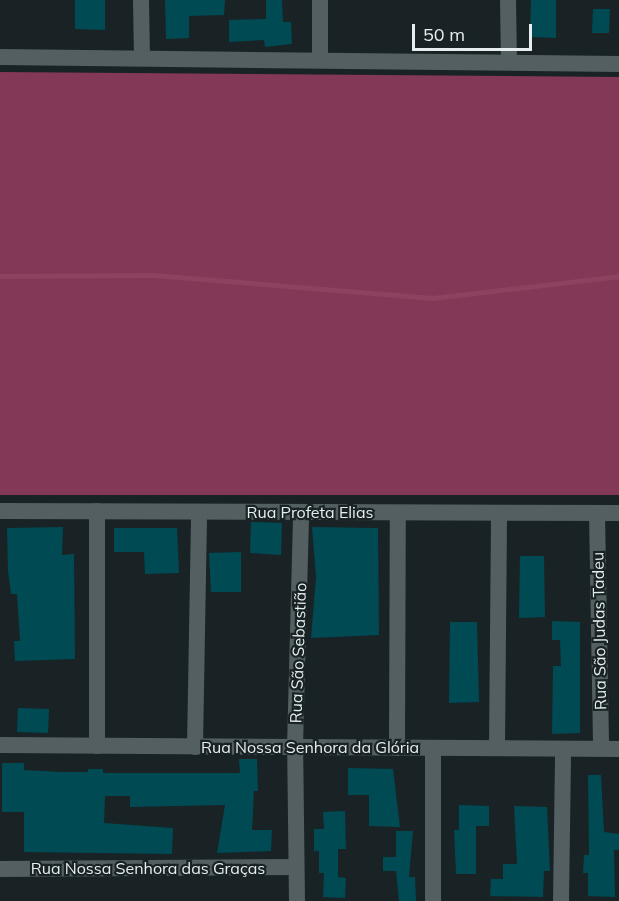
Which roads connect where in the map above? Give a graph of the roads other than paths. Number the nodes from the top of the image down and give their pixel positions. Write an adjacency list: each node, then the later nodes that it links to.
1 (141, 0): 5 (street)
2 (320, 0): 6 (street)
3 (508, 0): 7 (street)
4 (0, 57): 5 (street)
5 (142, 58): 6 (street)
6 (320, 60): 7 (street)
7 (509, 62): 8 (street)
8 (619, 64)
9 (0, 511): 10 (street, Rua Profeta Elias)
10 (97, 512): 11 (street, Rua Profeta Elias); 18 (street)
11 (199, 512): 12 (street, Rua Profeta Elias); 19 (street)
12 (301, 512): 13 (street, Rua Profeta Elias); 20 (street, Rua São Sebastião)
13 (398, 513): 14 (street, Rua Profeta Elias); 21 (street)
14 (500, 513): 15 (street, Rua Profeta Elias); 23 (street)
15 (597, 513): 16 (street, Rua Profeta Elias); 25 (street, Rua São Judas Tadeu)
16 (619, 513)
17 (0, 746): 18 (street, Rua Nossa Senhora da Glória)
18 (97, 746): 19 (street, Rua Nossa Senhora da Glória)
19 (195, 747): 20 (street, Rua Nossa Senhora da Glória)
20 (295, 747): 21 (street, Rua Nossa Senhora da Glória); 27 (street, Rua São Sebastião)
21 (397, 748): 22 (street, Rua Nossa Senhora da Glória)
22 (433, 748): 23 (street, Rua Nossa Senhora da Glória); 30 (street)
23 (497, 748): 24 (street, Rua Nossa Senhora da Glória)
24 (563, 749): 25 (street, Rua Nossa Senhora da Glória); 31 (street)
25 (601, 749): 26 (street, Rua Nossa Senhora da Glória)
26 (619, 749)
27 (296, 867): 28 (street, Rua Nossa Senhora das Graças); 29 (street, Rua São Sebastião)
28 (0, 869)
29 (297, 901)
30 (433, 901)
31 (561, 901)

